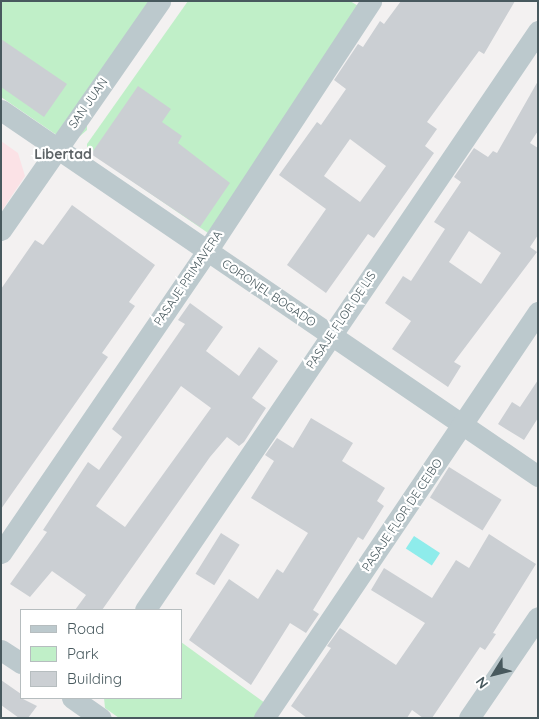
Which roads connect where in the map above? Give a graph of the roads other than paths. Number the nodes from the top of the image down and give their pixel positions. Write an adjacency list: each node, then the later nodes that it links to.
1 (160, 1): 5 (street, SAN JUAN)
2 (371, 1): 7 (street, PASAJE PRIMAVERA)
3 (538, 31): 9 (street, PASAJE FLOR DE LIS)
4 (1, 110): 5 (street, CORONEL BOGADO)
5 (57, 147): 6 (street, SAN JUAN); 7 (street, CORONEL BOGADO)
6 (1, 230)
7 (207, 251): 9 (street, CORONEL BOGADO); 12 (street, PASAJE PRIMAVERA)
8 (538, 312): 10 (street, PASAJE FLOR DE CEIBO)
9 (331, 335): 10 (street, CORONEL BOGADO); 13 (street, PASAJE FLOR DE LIS)
10 (463, 425): 11 (street, CORONEL BOGADO); 20 (street, PASAJE FLOR DE CEIBO)
11 (538, 476)
12 (1, 553)
13 (146, 609)
14 (538, 617): 18 (street)
15 (1, 650): 16 (street)
16 (20, 662)
17 (78, 704): 19 (street)
18 (477, 715)
19 (101, 718)
20 (264, 718)

